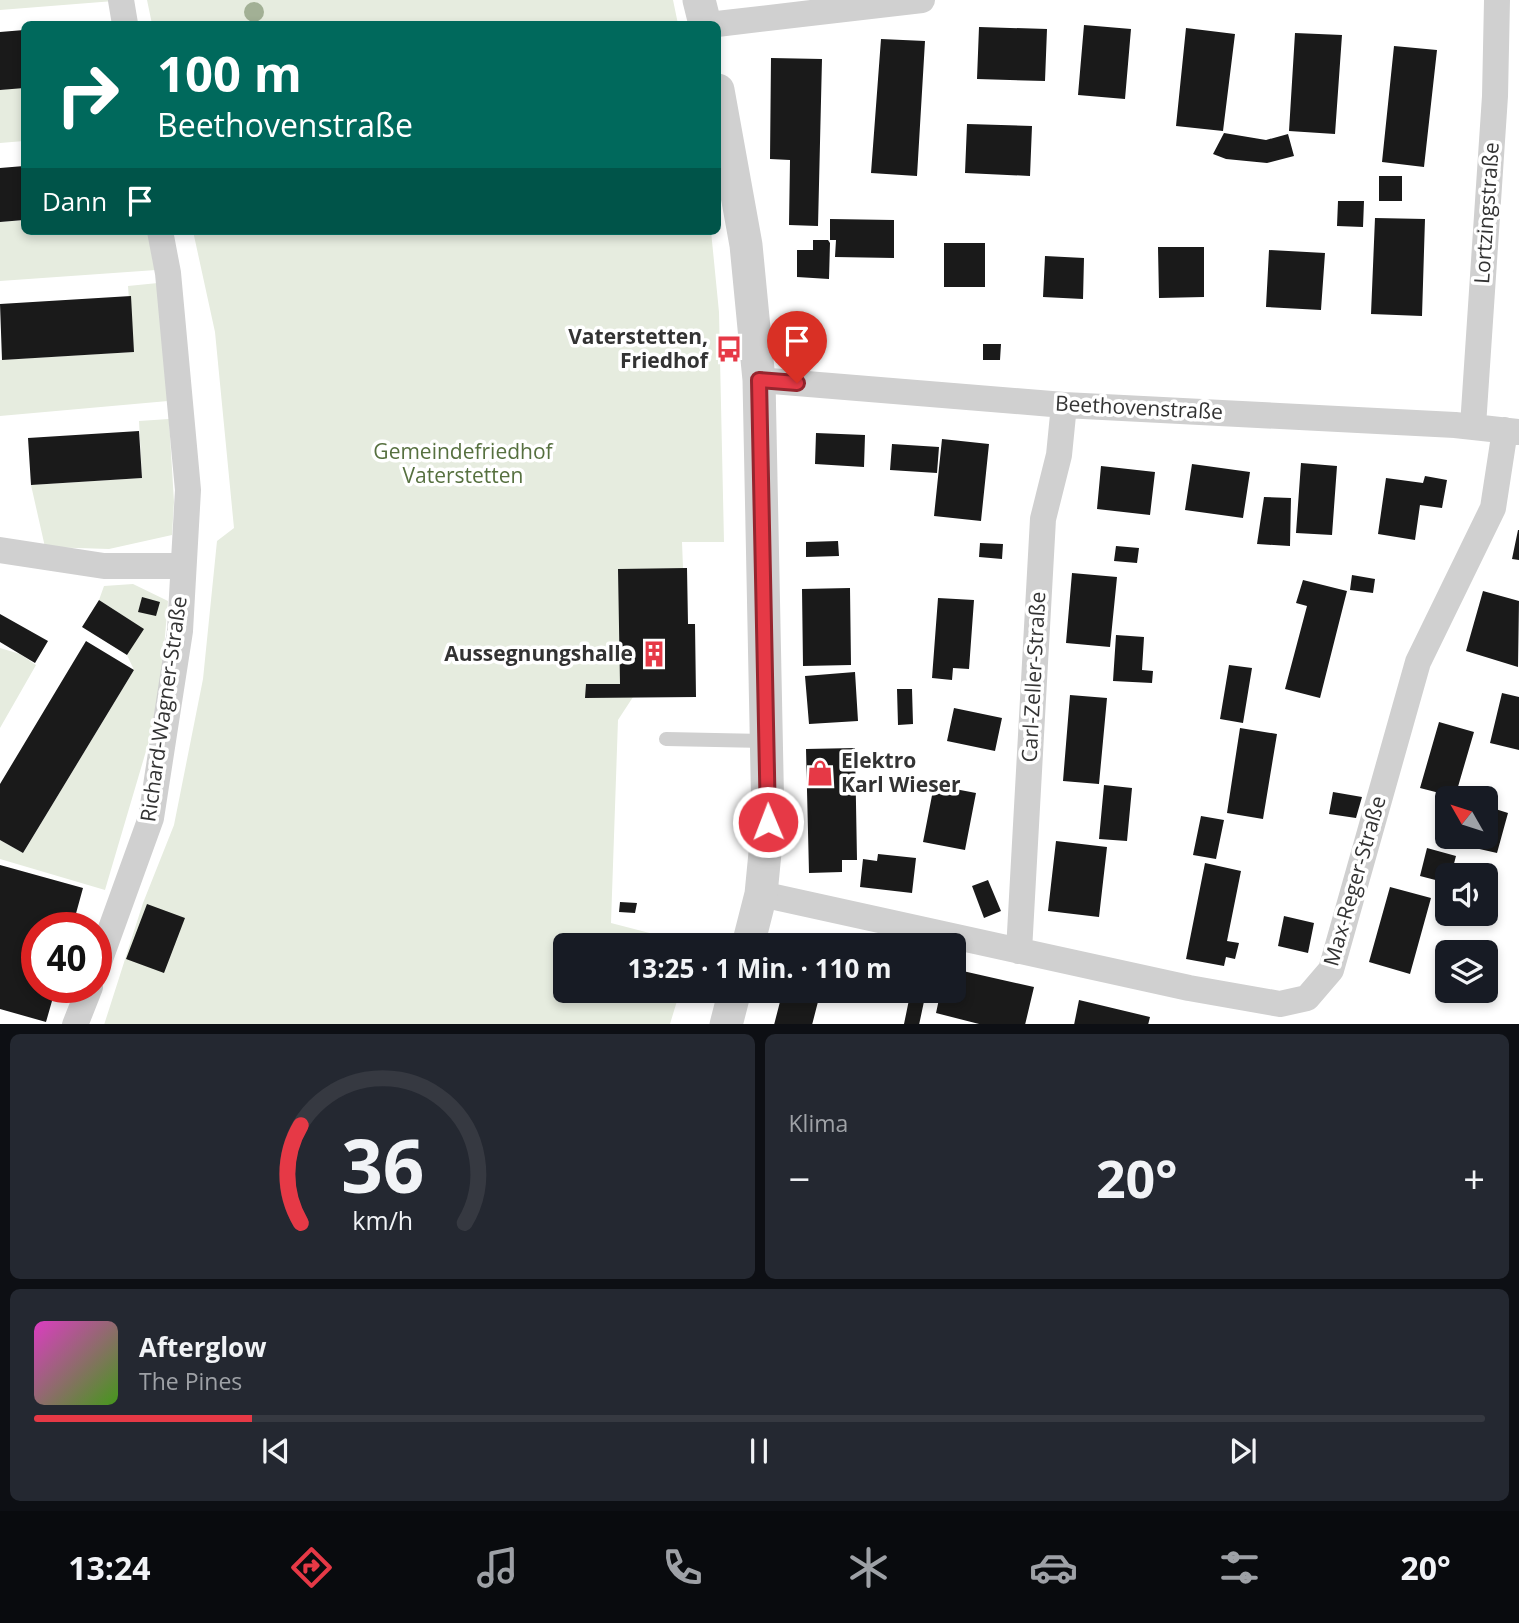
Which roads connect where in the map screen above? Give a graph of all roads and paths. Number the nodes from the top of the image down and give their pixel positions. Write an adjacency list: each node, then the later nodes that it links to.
1 (121, 0): 5 (street)
2 (699, 0): 6 (street)
3 (922, 0): 7 (street)
4 (1497, 0): 8 (street, Lortzingstraße)
5 (124, 21)
6 (704, 21)
7 (721, 24)
8 (1507, 97): 13 (street, Lortzingstraße)
9 (721, 107): 11 (street)
10 (161, 235): 16 (street, Richard-Wagner-Straße)
11 (759, 380): 12 (street, Beethovenstraße); 18 (street)
12 (1064, 405): 13 (street, Beethovenstraße); 22 (street, Carl-Zeller-Straße)
13 (1473, 426): 14 (street, Beethovenstraße)
14 (1512, 431): 22 (street, Max-Reger-Straße)
15 (0, 550): 16 (street)
16 (183, 566): 20 (street, Richard-Wagner-Straße)
17 (666, 740): 18 (lane)
18 (766, 741): 19 (street)
19 (761, 894): 21 (street); 22 (street, Max-Reger-Straße)
20 (112, 926)
21 (751, 933)
22 (1019, 951)
23 (84, 1003): 25 (street)
24 (732, 1003): 26 (street)
25 (75, 1024)
26 (726, 1024)

